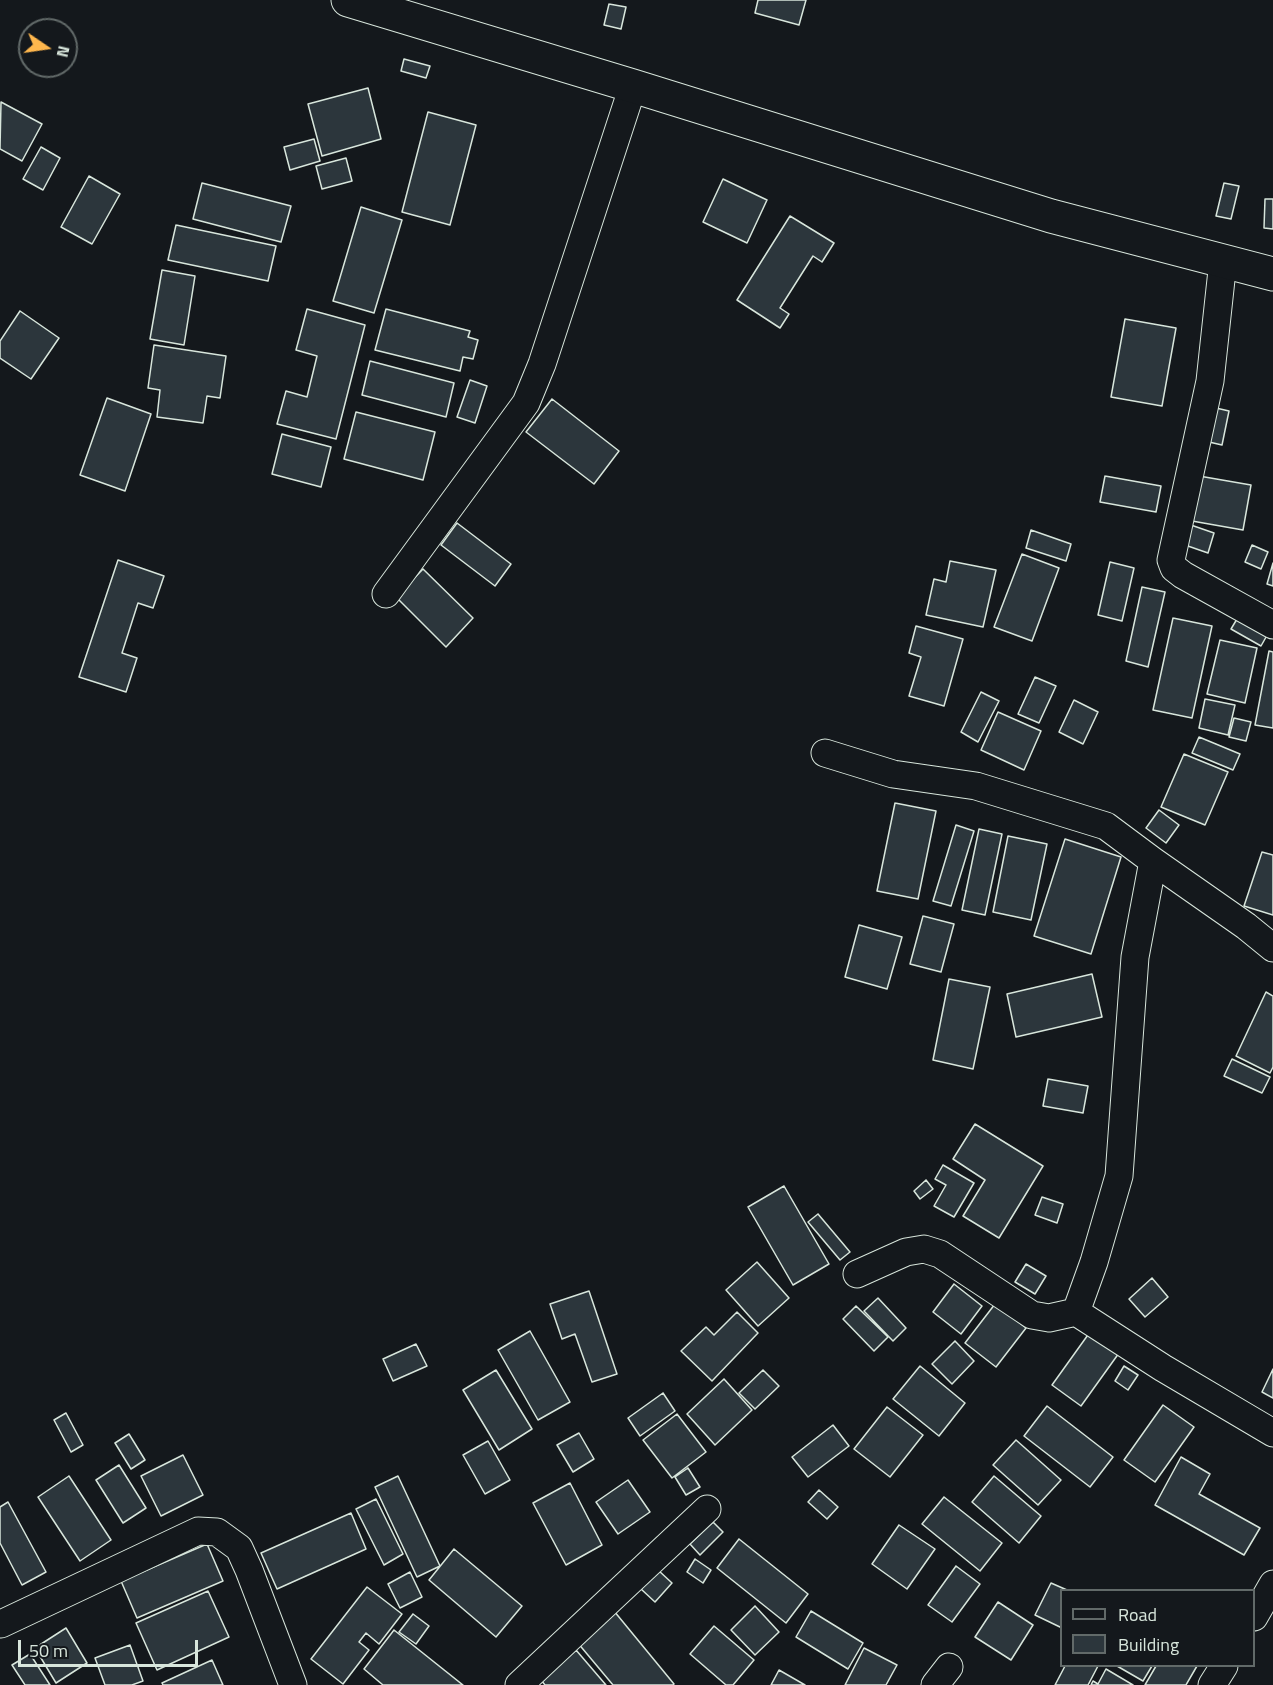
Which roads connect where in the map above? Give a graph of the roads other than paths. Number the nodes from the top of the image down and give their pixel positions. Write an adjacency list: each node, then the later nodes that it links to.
1 (348, 0): 2 (main road)
2 (633, 86): 3 (main road); 5 (street)
3 (1222, 261): 4 (main road); 6 (street)
4 (1273, 274)
5 (386, 594)
6 (1273, 625)
7 (825, 753): 8 (street)
8 (1153, 861): 9 (street); 11 (street)
9 (1273, 948)
10 (857, 1274): 11 (street)
11 (1076, 1312): 12 (street)
12 (1273, 1433)
13 (707, 1509): 19 (street)
14 (1273, 1584): 15 (street)
15 (1255, 1615)
16 (1, 1624): 18 (street)
17 (1223, 1667): 20 (street)
18 (293, 1685)
19 (519, 1685)
20 (1212, 1685)

